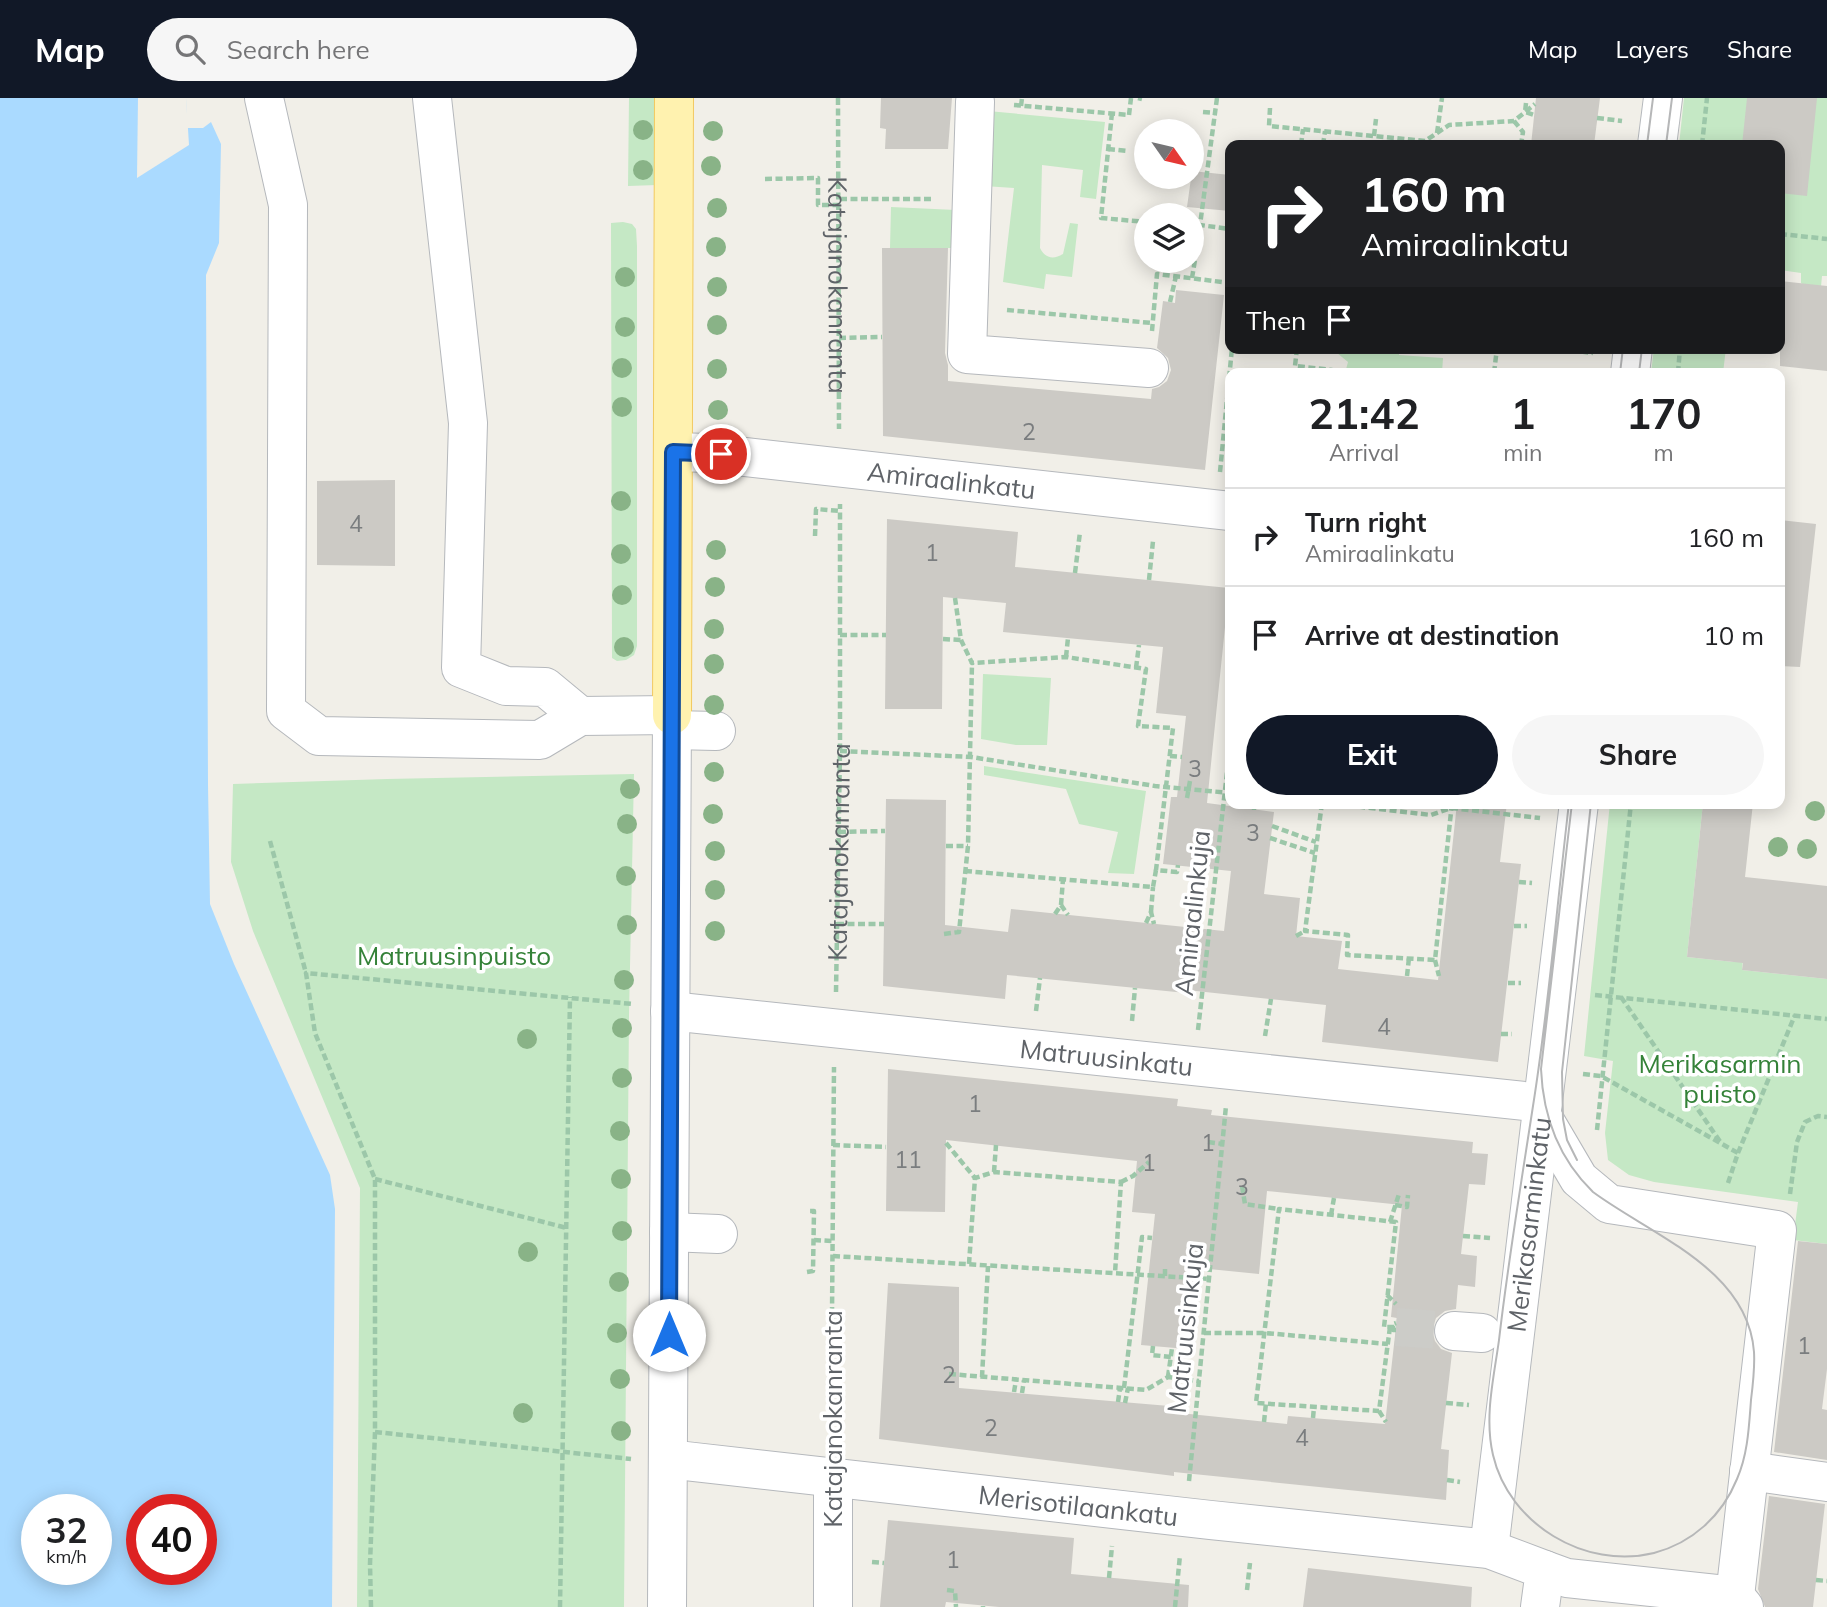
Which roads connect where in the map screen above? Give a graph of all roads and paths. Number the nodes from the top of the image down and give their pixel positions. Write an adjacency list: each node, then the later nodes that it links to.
1 (264, 98): 78 (street)
2 (432, 98): 78 (street)
3 (674, 98): 58 (main road)
4 (838, 98): 40 (path, Katajanokanranta)
5 (1022, 98): 14 (path)
6 (1131, 98): 17 (path)
7 (1217, 98): 18 (path)
8 (1442, 98): 27 (path)
9 (1663, 98): 34 (street)
10 (1707, 98): 35 (path)
11 (975, 102): 14 (path); 39 (street)
12 (1526, 103): 19 (path)
13 (1535, 104): 19 (path)
14 (1021, 106): 17 (path)
15 (1270, 108): 25 (path)
16 (1203, 112): 18 (path)
17 (1112, 113): 36 (path)
18 (1215, 113): 41 (path)
19 (1525, 113): 20 (path); 23 (path)
20 (1534, 115)
21 (1597, 118): 24 (path)
22 (1376, 120): 28 (path)
23 (1514, 121): 27 (path); 33 (path)
24 (1622, 121)
25 (1303, 130): 26 (path); 29 (path)
26 (1325, 131): 28 (path); 30 (path)
27 (1437, 134): 32 (path)
28 (1374, 136): 31 (path)
29 (1302, 140)
30 (1324, 140)
31 (1403, 140)
32 (1429, 140)
33 (1522, 140)
34 (1658, 140)
35 (1703, 140)
36 (1108, 149): 37 (path); 42 (path)
37 (1128, 151)
38 (765, 178): 40 (path)
39 (972, 199): 40 (path); 52 (street)
40 (839, 202): 54 (path, Katajanokanranta)
41 (1203, 203)
42 (1134, 221)
43 (1204, 226): 44 (path)
44 (1225, 228)
45 (1785, 235): 46 (path)
46 (1827, 239)
47 (1192, 273): 49 (path)
48 (1176, 276): 49 (path); 51 (path); 52 (path)
49 (1192, 278): 50 (path)
50 (1225, 282)
51 (1170, 302)
52 (968, 306): 56 (street)
53 (882, 337): 54 (path)
54 (839, 338): 59 (path, Katajanokanranta)
55 (1296, 354): 57 (path)
56 (1149, 368)
57 (1314, 368)
58 (673, 452): 59 (street, Amiraalinkatu); 79 (main road)
59 (840, 468): 61 (street, Amiraalinkatu); 62 (path, Katajanokanranta)
60 (1225, 479): 61 (path)
61 (1224, 498)
62 (840, 511): 65 (path); 69 (path, Katajanokanranta)
63 (1082, 521): 66 (path)
64 (1154, 530): 67 (path)
65 (815, 536)
66 (1075, 573)
67 (1149, 580)
68 (955, 598): 73 (path)
69 (840, 635): 70 (path); 81 (path, Katajanokanranta)
70 (886, 635)
71 (1068, 638): 75 (path)
72 (943, 639): 73 (path)
73 (961, 640): 76 (path)
74 (1139, 645): 77 (path)
75 (1066, 657): 76 (path); 77 (path)
76 (972, 663): 83 (path)
77 (1136, 668): 82 (path)
78 (580, 716): 79 (street)
79 (672, 723): 80 (street); 146 (street)
80 (716, 731)
81 (840, 751): 83 (path); 105 (path, Katajanokanranta)
82 (1170, 756): 84 (path); 87 (path)
83 (971, 757): 87 (path); 110 (path)
84 (1182, 757)
85 (1190, 781): 88 (path)
86 (1203, 782): 89 (path)
87 (1166, 787): 88 (path); 113 (path)
88 (1188, 789): 89 (path); 91 (path)
89 (1202, 790): 90 (path)
90 (1225, 792)
91 (1187, 798)
92 (1226, 809): 155 (path, Amiraalinkuja)
93 (1323, 809): 108 (path)
94 (1378, 809): 95 (path)
95 (1445, 809)
96 (1452, 809): 133 (path)
97 (1473, 809): 101 (path)
98 (1516, 809): 101 (path)
99 (1578, 809): 158 (street, Merikasarminkatu)
100 (1630, 809): 142 (path)
101 (1515, 815): 102 (path)
102 (1540, 818)
103 (1272, 826): 108 (path)
104 (885, 831): 105 (path)
105 (839, 832): 124 (path, Katajanokanranta)
106 (1270, 838): 111 (path)
107 (270, 841): 134 (path)
108 (1317, 842): 111 (path)
109 (946, 846): 110 (path)
110 (968, 846): 114 (path)
111 (1315, 853): 129 (path)
112 (1178, 865): 113 (path)
113 (1156, 870): 118 (path)
114 (965, 871): 115 (path); 130 (path)
115 (1063, 879): 118 (path); 119 (path)
116 (1519, 882): 117 (path)
117 (1532, 883)
118 (1153, 887): 120 (path)
119 (1061, 905): 121 (path); 122 (path)
120 (1151, 912): 123 (path); 126 (path)
121 (1055, 914)
122 (1068, 915)
123 (1146, 923)
124 (837, 924): 125 (path); 150 (path, Katajanokanranta)
125 (884, 924)
126 (1154, 924)
127 (1514, 926): 128 (path)
128 (1528, 926)
129 (1306, 931): 131 (path); 132 (path)
130 (944, 934)
131 (1296, 936)
132 (1408, 958): 133 (path); 135 (path)
133 (1435, 960): 136 (path)
134 (306, 973): 143 (path); 171 (path)
135 (1406, 976)
136 (1439, 976)
137 (1040, 978): 149 (path)
138 (1508, 983): 139 (path)
139 (1521, 983)
140 (1135, 988): 151 (path)
141 (1583, 995): 142 (path)
142 (1609, 996): 144 (path); 157 (path)
143 (570, 997): 146 (path); 186 (path)
144 (1621, 997): 147 (path); 163 (path)
145 (1272, 999): 154 (path)
146 (656, 1008): 150 (street, Matruusinkatu); 187 (street)
147 (1796, 1015): 148 (path); 168 (path)
148 (1827, 1019)
149 (1035, 1023)
150 (835, 1030): 155 (street, Matruusinkatu); 165 (path, Katajanokanranta)
151 (1131, 1032)
152 (1502, 1034): 153 (path)
153 (1516, 1034)
154 (1264, 1047)
155 (1212, 1069): 158 (street, Matruusinkatu); 164 (path, Matruusinkuja)
156 (1574, 1073): 157 (path)
157 (1601, 1076): 160 (path); 163 (path)
158 (1542, 1110): 235 (street); 239 (street, Merikasarminkatu)
159 (1827, 1116): 178 (path)
160 (1596, 1133)
161 (1208, 1142): 164 (path)
162 (946, 1143): 172 (path)
163 (1721, 1143): 168 (path)
164 (1223, 1144): 201 (path, Matruusinkuja)
165 (833, 1145): 167 (path); 192 (path, Katajanokanranta)
166 (996, 1145): 170 (path)
167 (886, 1147)
168 (1738, 1153): 175 (path)
169 (1149, 1162): 173 (path)
170 (994, 1172): 172 (path); 173 (path)
171 (374, 1178): 186 (path); 232 (path)
172 (975, 1178): 194 (path)
173 (1121, 1182): 198 (path)
174 (1242, 1186): 181 (path)
175 (1727, 1189)
176 (1399, 1194): 180 (path)
177 (1408, 1195): 180 (path)
178 (1790, 1195)
179 (1334, 1198): 183 (path)
180 (1395, 1205): 184 (path)
181 (1279, 1209): 183 (path); 205 (path)
182 (807, 1211): 191 (path)
183 (1331, 1215): 184 (path)
184 (1390, 1222): 202 (path)
185 (1495, 1227): 189 (path)
186 (567, 1228): 233 (path)
187 (670, 1232): 188 (street); 234 (street)
188 (718, 1234)
189 (1463, 1236)
190 (1152, 1238): 199 (path)
191 (814, 1240): 192 (path); 197 (path)
192 (832, 1241): 193 (path, Katajanokanranta)
193 (833, 1256): 194 (path); 236 (path, Katajanokanranta)
194 (969, 1264): 195 (path)
195 (988, 1266): 198 (path); 212 (path)
196 (1166, 1267): 200 (path)
197 (807, 1272)
198 (1115, 1273): 199 (path)
199 (1138, 1274): 200 (path); 217 (path)
200 (1165, 1276): 201 (path)
201 (1210, 1279): 204 (path, Matruusinkuja)
202 (1387, 1295): 203 (path); 207 (path)
203 (1396, 1304)
204 (1205, 1333): 205 (path); 216 (path, Matruusinkuja)
205 (1265, 1333): 207 (path); 223 (path)
206 (1153, 1346): 210 (path)
207 (1387, 1346): 209 (path); 227 (path)
208 (1172, 1348): 210 (path)
209 (1394, 1348)
210 (1171, 1357): 213 (path)
211 (948, 1374): 212 (path)
212 (982, 1377): 214 (path)
213 (1168, 1377): 216 (path); 217 (path)
214 (1016, 1380): 215 (path); 218 (path)
215 (1024, 1380): 217 (path); 219 (path)
216 (1199, 1381): 238 (path, Matruusinkuja)
217 (1124, 1388): 221 (path); 222 (path)
218 (1014, 1392)
219 (1022, 1393)
220 (1474, 1398): 225 (path)
221 (1118, 1402)
222 (1125, 1403)
223 (1266, 1403): 226 (path); 230 (path)
224 (1446, 1403): 225 (path)
225 (1473, 1405): 228 (path)
226 (1314, 1407): 227 (path); 229 (path)
227 (1379, 1411): 231 (path)
228 (1472, 1416)
229 (1313, 1418)
230 (1264, 1422)
231 (1385, 1422)
232 (375, 1432): 233 (path); 251 (path)
233 (564, 1451): 234 (path); 252 (path)
234 (654, 1459): 236 (street, Merisotilaankatu); 253 (street)
235 (1749, 1471): 237 (street); 250 (street)
236 (833, 1476): 238 (street, Merisotilaankatu); 254 (street, Katajanokanranta)
237 (1827, 1482)
238 (1185, 1517): 239 (street, Merisotilaankatu); 256 (path, Matruusinkuja)
239 (1489, 1549): 244 (street)
240 (870, 1561): 242 (path)
241 (1250, 1562): 249 (path)
242 (884, 1563)
243 (1110, 1564): 245 (path)
244 (1545, 1570): 250 (street); 257 (street)
245 (1109, 1578)
246 (1816, 1580): 247 (path)
247 (1827, 1580)
248 (947, 1590): 255 (path)
249 (1247, 1590)
250 (1739, 1602)
251 (371, 1607)
252 (560, 1607)
253 (667, 1607)
254 (833, 1607)
255 (957, 1607)
256 (1175, 1607)
257 (1540, 1607)

